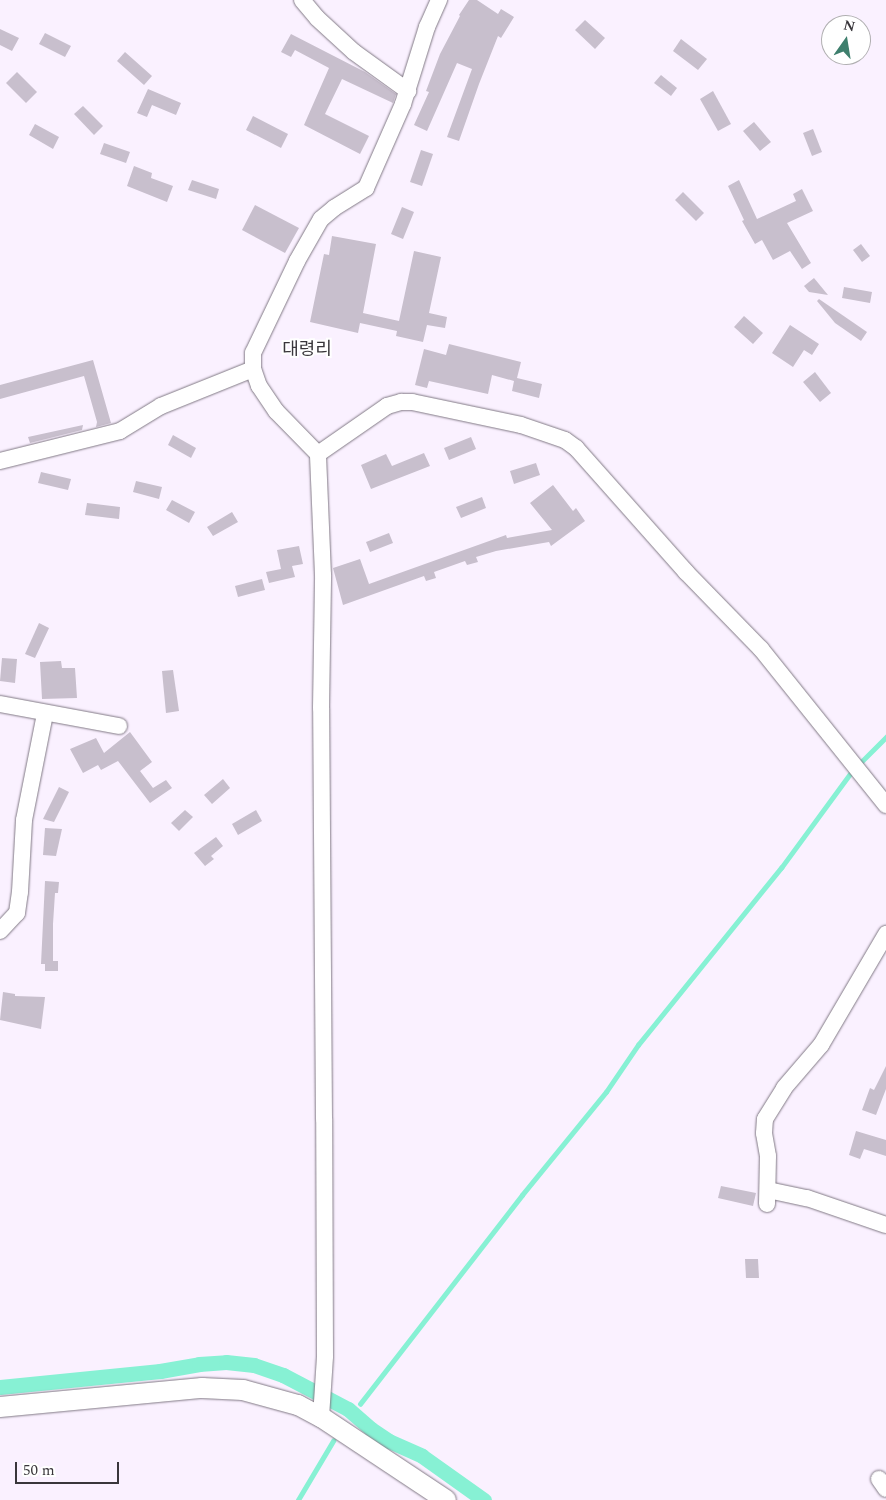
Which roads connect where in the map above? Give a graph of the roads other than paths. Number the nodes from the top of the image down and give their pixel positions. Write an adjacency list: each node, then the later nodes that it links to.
1 (302, 0): 3 (street)
2 (439, 0): 3 (street)
3 (408, 91): 4 (street)
4 (253, 369): 5 (street); 6 (street)
5 (318, 454): 10 (street); 15 (street)
6 (0, 461)
7 (0, 704): 8 (street)
8 (46, 714): 9 (street); 11 (street)
9 (120, 726)
10 (886, 805)
11 (0, 932)
12 (886, 934): 13 (street)
13 (886, 1225)
14 (0, 1407): 15 (street)
15 (322, 1412): 16 (street)
16 (446, 1500)

